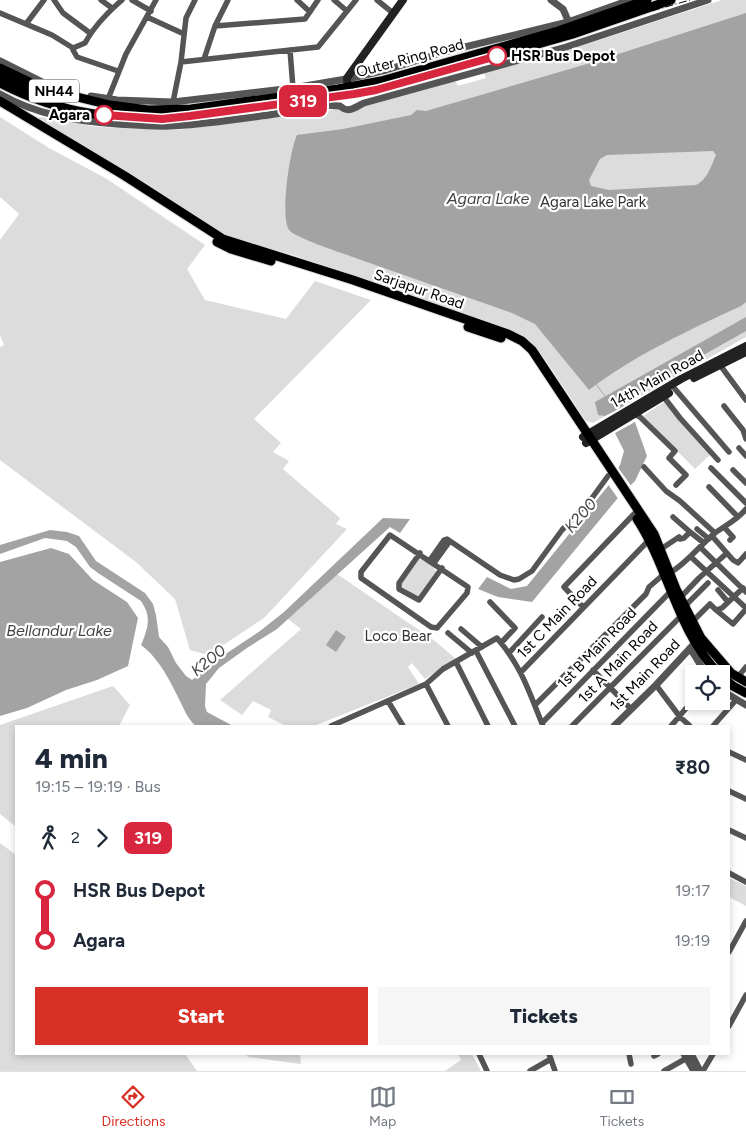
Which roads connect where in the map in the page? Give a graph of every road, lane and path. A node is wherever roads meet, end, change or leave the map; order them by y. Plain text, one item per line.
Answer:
1 (44, 0) edge
2 (54, 0) edge
3 (101, 0) edge
4 (122, 0) edge
5 (132, 0) edge
6 (156, 0) edge
7 (195, 0) edge
8 (228, 0) edge
9 (297, 0) edge
10 (318, 0) edge
11 (334, 0) edge
12 (356, 0) edge
13 (377, 0) edge
14 (403, 0) edge
15 (551, 0) edge
16 (630, 0) edge
17 (647, 0) edge
18 (671, 0) edge
19 (708, 0) edge
20 (613, 3) edge
21 (112, 8) junction
22 (150, 11) junction
23 (347, 11) junction
24 (310, 12) junction
25 (0, 13) edge
26 (393, 13) junction
27 (147, 17) junction
28 (26, 24) junction
29 (215, 26) junction
30 (571, 27) junction
31 (90, 33) junction
32 (184, 34) junction
33 (73, 48) junction
34 (290, 50) junction
35 (204, 59) junction
36 (0, 61) edge
37 (181, 62) junction
38 (0, 68) edge
39 (118, 71) junction
40 (0, 77) edge
41 (0, 83) edge
42 (347, 87) junction
43 (293, 88) junction
44 (0, 94) edge
45 (0, 101) edge
46 (109, 102) junction
47 (173, 102) junction
48 (0, 108) edge
49 (79, 112) junction
50 (98, 115) junction
51 (90, 122) junction
52 (378, 292) junction
53 (746, 346) edge
54 (745, 355) edge
55 (720, 365) junction
56 (675, 389) junction
57 (663, 396) junction
58 (746, 400) edge
59 (724, 406) dead end
60 (631, 413) junction
61 (587, 439) junction
62 (746, 439) edge
63 (738, 448) dead end
64 (729, 452) dead end
65 (746, 456) edge
66 (718, 460) dead end
67 (644, 467) dead end
68 (711, 468) dead end
69 (733, 470) dead end
70 (610, 475) junction
71 (746, 483) edge
72 (676, 485) dead end
73 (709, 487) dead end
74 (624, 495) junction
75 (746, 503) edge
76 (634, 514) junction
77 (743, 514) edge
78 (673, 517) dead end
79 (683, 526) junction
80 (724, 527) junction
81 (697, 529) dead end
82 (690, 532) junction
83 (679, 537) junction
84 (650, 539) junction
85 (708, 540) junction
86 (730, 540) dead end
87 (661, 549) junction
88 (727, 553) junction
89 (420, 554) junction
90 (746, 554) edge
91 (691, 557) junction
92 (432, 562) junction
93 (716, 563) junction
94 (442, 568) junction
95 (707, 571) junction
96 (667, 573) junction
97 (708, 583) dead end
98 (718, 590) dead end
99 (745, 590) edge
100 (670, 591) junction
101 (734, 597) junction
102 (490, 602) dead end
103 (728, 602) junction
104 (583, 607) junction
105 (682, 607) junction
106 (746, 609) edge
107 (716, 610) junction
108 (542, 617) dead end
109 (692, 622) junction
110 (461, 629) dead end
111 (448, 633) dead end
112 (501, 642) junction
113 (695, 643) junction
114 (482, 647) junction
115 (474, 652) junction
116 (509, 653) junction
117 (456, 662) junction
118 (703, 665) edge
119 (712, 665) edge
120 (746, 667) edge
121 (593, 670) junction
122 (522, 672) junction
123 (742, 680) edge
124 (730, 683) edge
125 (426, 684) junction
126 (656, 685) junction
127 (610, 688) junction
128 (746, 693) edge
129 (730, 696) edge
130 (388, 700) junction
131 (736, 700) junction
132 (535, 705) junction
133 (746, 705) edge
134 (631, 709) junction
135 (685, 710) edge
136 (680, 717) junction
137 (333, 725) edge
138 (402, 725) edge
139 (447, 725) edge
140 (488, 725) edge
141 (514, 725) edge
142 (542, 725) edge
143 (573, 725) edge
144 (615, 725) edge
145 (672, 725) edge
146 (689, 725) edge
147 (714, 725) edge
148 (730, 752) edge
149 (746, 760) edge
150 (730, 791) edge
151 (746, 799) edge
152 (730, 830) edge
153 (746, 838) edge
154 (730, 874) edge
155 (746, 882) edge
156 (746, 921) edge
157 (730, 950) edge
158 (746, 995) edge
159 (730, 1024) edge
160 (480, 1055) edge
161 (629, 1055) edge
162 (687, 1055) edge
163 (712, 1055) edge
164 (550, 1057) edge
165 (631, 1064) dead end
166 (488, 1071) edge
167 (530, 1071) edge
168 (555, 1071) edge
169 (664, 1071) edge
170 (694, 1071) edge
171 (701, 1071) edge

1 - 28 street
2 - 31 street
3 - 21 street
4 - 21 street
5 - 22 street
6 - 22 street
7 - 32 street
8 - 29 street
9 - 24 street
10 - 24 street
11 - 23 street
12 - 23 street
13 - 26 street
14 - 26 main road
15 - 30 street
16 - 20 street
17 - 30 main road, Outer Ring Road / NH44
18 - 30 main road, Outer Ring Road / NH44
19 - 51 street
20 - 30 street
21 - 31 street
22 - 27 street
23 - 34 street
24 - 29 street
25 - 28 street
26 - 42 main road
27 - 32 street
27 - 39 street
28 - 33 street
29 - 35 street
30 - 42 street
30 - 42 main road, Outer Ring Road / NH44
31 - 33 street
32 - 37 street
33 - 39 street
34 - 35 street
34 - 43 street
35 - 37 street
36 - 46 street
37 - 47 street
38 - 46 main road, Outer Ring Road / NH44
39 - 46 street
40 - 50 main road, Outer Ring Road
41 - 49 main road, Outer Ring Road / NH44
42 - 43 street
42 - 46 main road, Outer Ring Road / NH44
42 - 50 main road, Outer Ring Road / NH44
43 - 47 street
44 - 51 street
45 - 52 main road, Sarjapur Road
46 - 47 street
48 - 52 main road, Sarjapur Road
49 - 50 main road, Outer Ring Road / NH44
49 - 51 main road
52 - 61 main road, Sarjapur Road
53 - 60 main road, 14th Main Road
54 - 55 main road, 14th Main Road
55 - 56 main road, 14th Main Road
55 - 58 street
56 - 57 main road, 14th Main Road
56 - 64 street
57 - 60 main road, 14th Main Road
57 - 66 street
59 - 62 street
60 - 61 main road, 14th Main Road
60 - 72 street
61 - 70 main road, Sarjapur Road
63 - 65 street
67 - 85 street
68 - 75 street
69 - 71 street
70 - 74 main road, Sarjapur Road
70 - 92 street
73 - 77 street
74 - 76 main road, Sarjapur Road
74 - 87 main road, Sarjapur Road
76 - 84 main road, Sarjapur Road
76 - 104 street
77 - 80 street
78 - 79 street
79 - 82 street
79 - 83 street
80 - 85 street
80 - 86 street
81 - 85 street
82 - 83 street
82 - 85 street
83 - 87 street
84 - 96 main road, Sarjapur Road
84 - 104 street, 1st C Main Road
85 - 88 street
85 - 91 street
85 - 93 street
87 - 96 main road, Sarjapur Road
88 - 90 street
88 - 93 street
89 - 92 street
89 - 94 street
89 - 94 street
91 - 95 street
91 - 96 street
92 - 94 street
93 - 95 street
93 - 99 street
95 - 101 street
95 - 105 street
96 - 100 main road, Sarjapur Road
96 - 105 main road, Sarjapur Road
96 - 132 street
97 - 105 street
98 - 103 street
99 - 101 street
100 - 105 main road, Sarjapur Road
100 - 121 street, 1st B Main Road
101 - 103 street
101 - 106 street
102 - 112 street
103 - 107 street
104 - 122 street, 1st C Main Road
105 - 109 main road, Sarjapur Road
105 - 113 main road, Sarjapur Road
105 - 127 street, 1st A Main Road
106 - 107 street
107 - 109 street
108 - 116 street
109 - 113 main road, Sarjapur Road
110 - 114 street
111 - 115 street
112 - 114 street
112 - 116 street
113 - 118 street
113 - 119 main road
113 - 123 main road
113 - 126 street, 1st Main Road
114 - 115 street
115 - 117 street
115 - 141 street
116 - 122 street
117 - 125 street
117 - 140 street
120 - 123 street
121 - 127 street
121 - 142 street, 1st B Main Road
122 - 132 street, 1st C Main Road
124 - 128 main road
125 - 130 street
125 - 139 street
126 - 134 street, 1st Main Road
126 - 136 street
127 - 134 street
127 - 143 street, 1st A Main Road
129 - 131 street
130 - 137 street
130 - 138 street
131 - 133 street
131 - 147 street
132 - 142 street, 1st C Main Road
134 - 144 street, 1st Main Road
135 - 136 street
136 - 145 street
136 - 146 street
148 - 149 street
150 - 151 street
152 - 153 street
154 - 155 street
156 - 157 street
158 - 159 street
160 - 166 street
161 - 165 street
162 - 169 street
162 - 170 street
162 - 171 street
163 - 171 street
164 - 167 street
164 - 168 street

